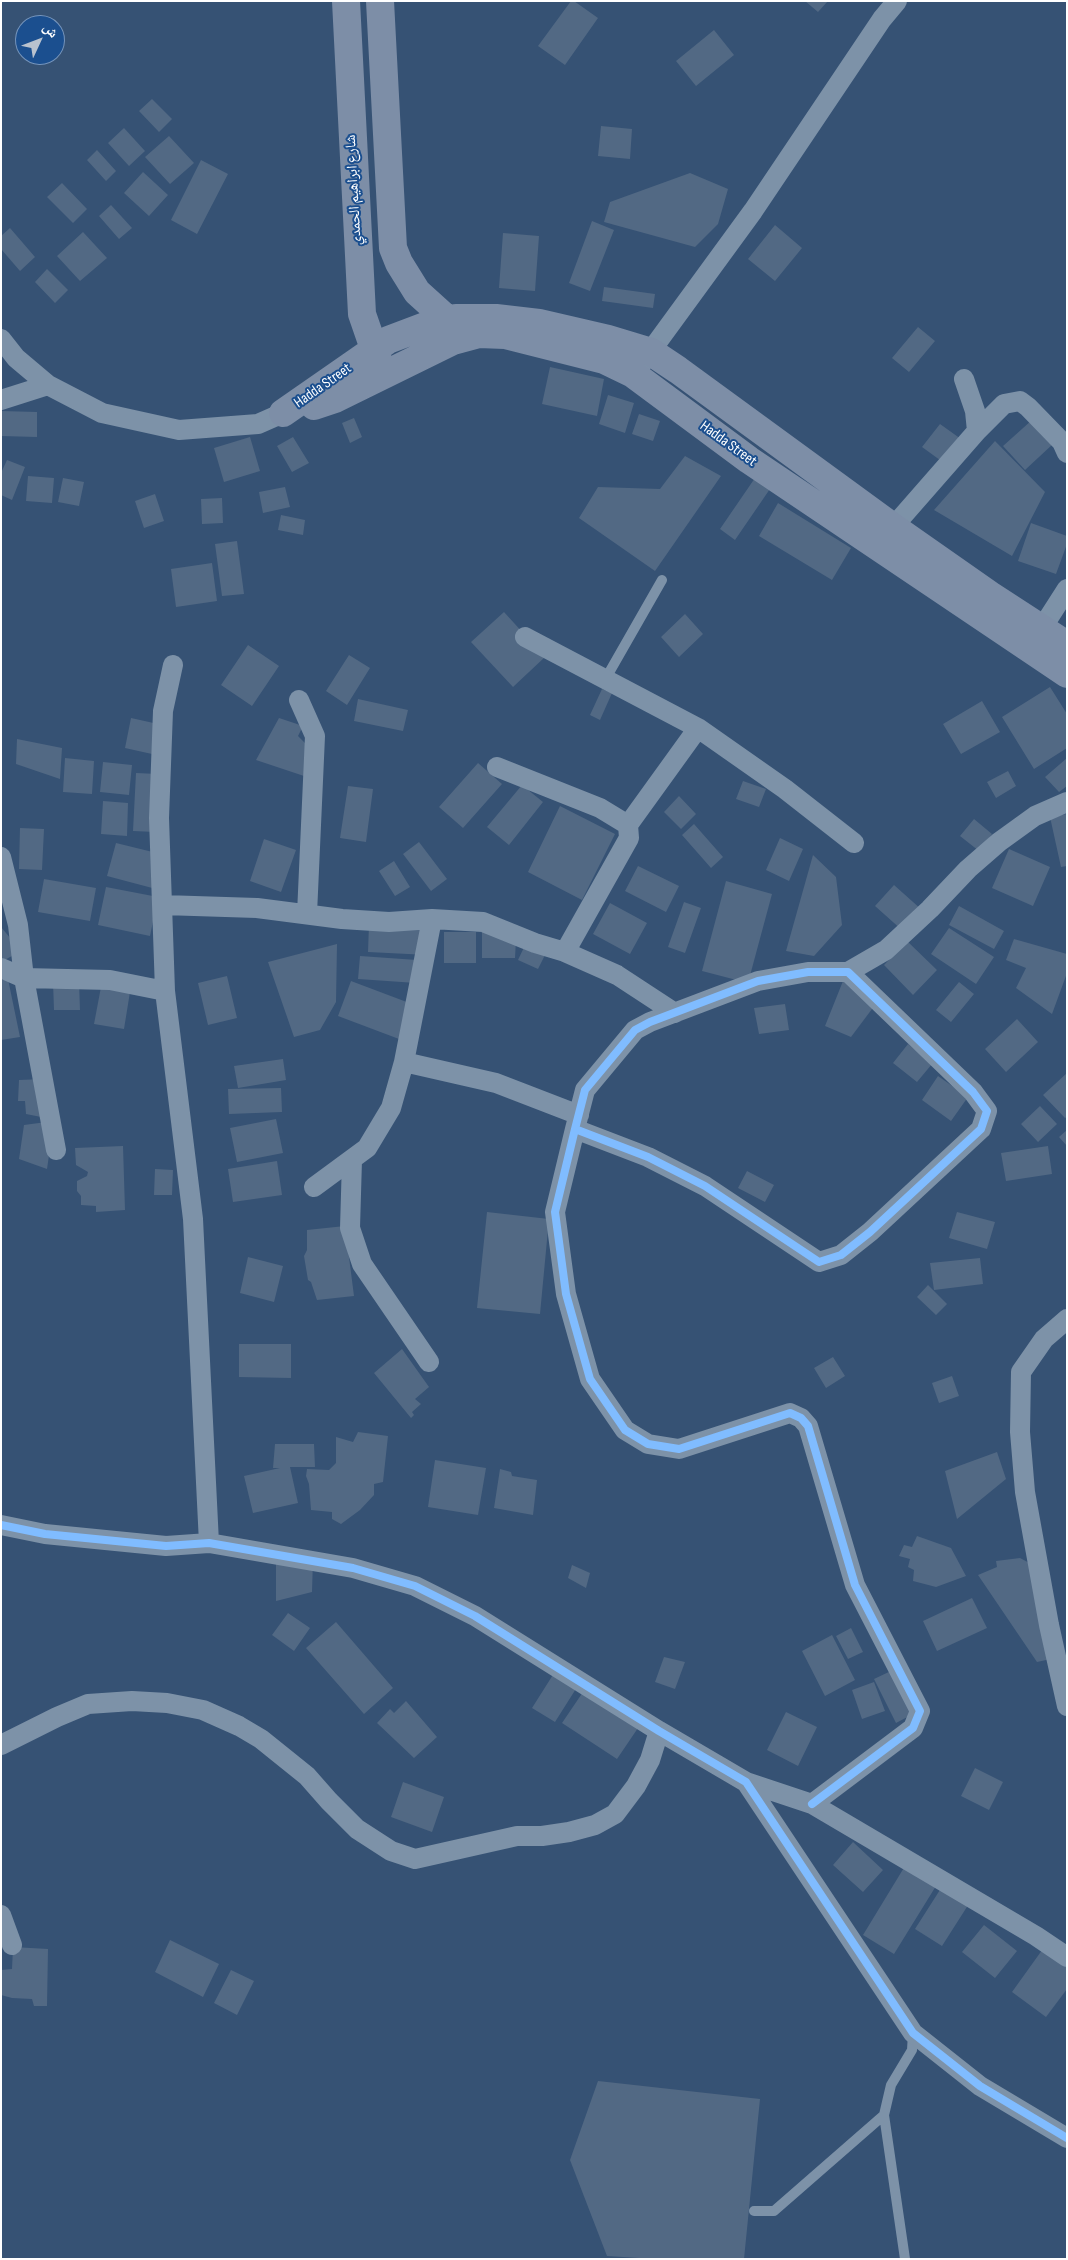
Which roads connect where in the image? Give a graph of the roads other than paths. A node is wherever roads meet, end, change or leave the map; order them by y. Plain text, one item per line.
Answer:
1 (897, 1) edge
2 (380, 6) edge
3 (346, 7) edge
4 (362, 314) junction
5 (448, 320) junction
6 (1, 339) edge
7 (374, 350) junction
8 (651, 352) junction
9 (9, 355) edge
10 (384, 374) junction
11 (633, 374) junction
12 (964, 379) dead end
13 (48, 385) junction
14 (322, 387) junction
15 (1, 400) edge
16 (283, 413) junction
17 (977, 431) junction
18 (1067, 453) edge
19 (893, 527) junction
20 (662, 580) dead end
21 (1067, 589) edge
22 (526, 637) dead end
23 (1036, 638) junction
24 (1067, 645) edge
25 (173, 665) dead end
26 (1067, 674) edge
27 (606, 678) junction
28 (299, 700) dead end
29 (698, 728) junction
30 (497, 767) dead end
31 (1067, 802) edge
32 (628, 825) junction
33 (854, 843) dead end
34 (1, 857) edge
35 (163, 905) junction
36 (307, 914) junction
37 (432, 919) junction
38 (565, 952) junction
39 (1, 968) edge
40 (848, 972) junction
41 (24, 978) junction
42 (165, 992) junction
43 (675, 1013) junction
44 (404, 1062) junction
45 (577, 1122) junction
46 (56, 1150) dead end
47 (352, 1160) junction
48 (314, 1187) dead end
49 (1067, 1319) edge
50 (429, 1362) dead end
51 (1, 1525) edge
52 (209, 1543) junction
53 (1067, 1706) edge
54 (659, 1731) junction
55 (1, 1745) edge
56 (746, 1782) junction
57 (812, 1804) junction
58 (1, 1916) edge
59 (12, 1945) dead end
60 (1067, 1957) edge
61 (913, 2033) junction
62 (884, 2115) junction
63 (1067, 2138) edge
64 (754, 2211) dead end
65 (905, 2259) edge

1 - 8 street
2 - 3 main road
2 - 5 main road
3 - 4 main road, شارع ابراهيم الحمدي
4 - 7 main road, شارع ابراهيم الحمدي
4 - 14 main road
5 - 7 main road, Hadda Street
5 - 8 main road, Hadda Street
6 - 9 street
7 - 10 main road, شارع ابراهيم الحمدي
7 - 14 main road, Hadda Street
8 - 11 street
8 - 19 main road, Hadda Street
9 - 13 street
10 - 11 main road, Hadda Street
10 - 16 main road, Hadda Street
11 - 23 main road, Hadda Street
12 - 17 street
13 - 15 street
13 - 16 street
14 - 16 main road, Hadda Street
17 - 18 street
17 - 19 street
19 - 23 main road, Hadda Street
20 - 27 lane
21 - 23 street
22 - 27 street
23 - 24 main road, Hadda Street
23 - 26 main road, Hadda Street
25 - 35 street
27 - 29 street
28 - 36 street
29 - 32 street
29 - 33 street
30 - 32 street
31 - 40 street
32 - 38 street
34 - 41 street
35 - 36 street
35 - 42 street
36 - 37 street
37 - 38 street
37 - 44 street
38 - 43 street
39 - 41 street
40 - 43 street
40 - 45 street
41 - 42 street
41 - 46 street
42 - 52 street
43 - 45 street
44 - 45 street
44 - 47 street
45 - 57 street
47 - 48 street
47 - 50 street
49 - 53 street
51 - 52 street
52 - 54 street
54 - 55 street
54 - 56 street
56 - 57 street
56 - 61 street
57 - 60 street
58 - 59 street
61 - 62 lane
61 - 63 street
62 - 64 lane
62 - 65 lane

